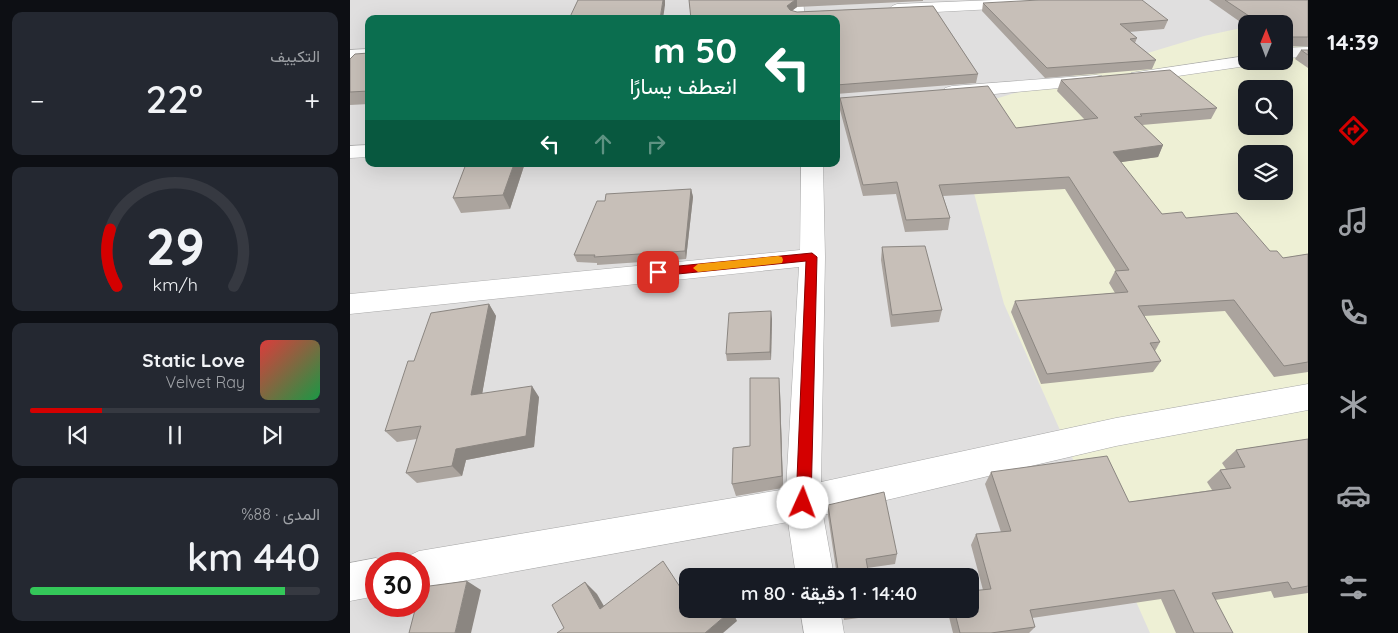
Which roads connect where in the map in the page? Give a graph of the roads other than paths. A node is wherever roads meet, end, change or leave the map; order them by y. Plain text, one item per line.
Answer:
1 (1090, 0) edge
2 (885, 10) edge
3 (797, 11) edge
4 (816, 13) edge
5 (1308, 52) edge
6 (1293, 53) edge
7 (365, 54) edge
8 (350, 55) edge
9 (1238, 62) edge
10 (934, 94) edge
11 (365, 151) edge
12 (350, 152) edge
13 (812, 167) edge
14 (812, 257) junction
15 (350, 304) edge
16 (1308, 397) edge
17 (803, 503) junction
18 (430, 568) edge
19 (814, 568) edge
20 (365, 579) edge
21 (350, 582) edge
22 (822, 618) edge
23 (824, 633) edge

1 - 2 street
3 - 4 street
5 - 6 street
7 - 8 street
9 - 10 street
11 - 12 street
13 - 14 street
14 - 15 street
14 - 17 street
16 - 17 street
17 - 18 street
17 - 19 street
20 - 21 street
22 - 23 street

